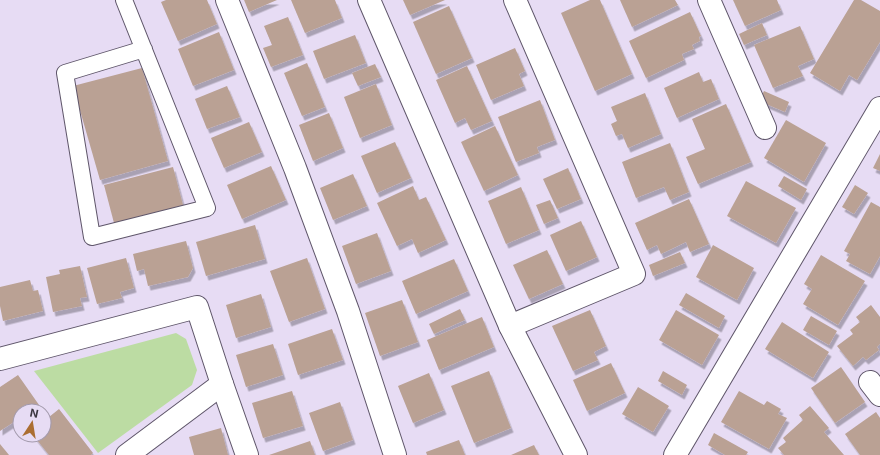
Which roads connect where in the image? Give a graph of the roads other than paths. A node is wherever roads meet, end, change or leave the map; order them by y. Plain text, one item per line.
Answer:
1 (124, 0) edge
2 (227, 0) edge
3 (369, 0) edge
4 (515, 0) edge
5 (709, 0) edge
6 (144, 49) junction
7 (880, 108) edge
8 (765, 128) dead end
9 (510, 326) junction
10 (0, 359) edge
11 (222, 384) junction
12 (127, 455) edge
13 (247, 455) edge
14 (395, 455) edge
15 (576, 455) edge
16 (675, 455) edge

1 - 6 lane
2 - 14 street
3 - 9 street
4 - 9 street
5 - 8 street
6 - 6 lane
7 - 16 street
9 - 15 street
10 - 11 street
11 - 12 street
11 - 13 street

